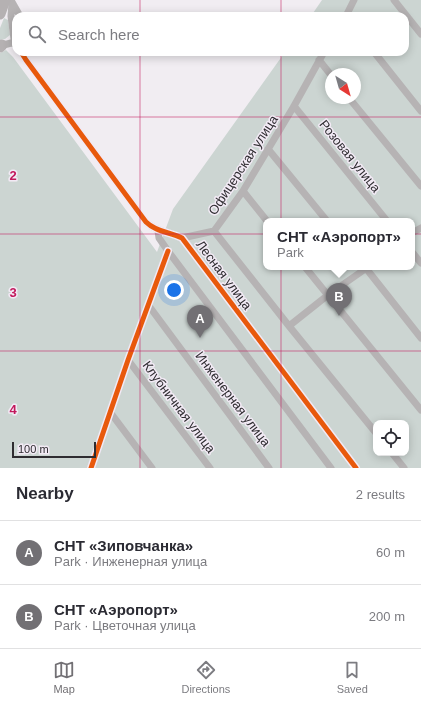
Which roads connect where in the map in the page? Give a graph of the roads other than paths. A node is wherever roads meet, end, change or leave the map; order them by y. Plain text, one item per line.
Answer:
1 (354, 0) edge
2 (394, 0) edge
3 (10, 1) edge
4 (17, 12) edge
5 (348, 12) edge
6 (404, 12) edge
7 (0, 14) edge
8 (409, 19) edge
9 (421, 34) edge
10 (7, 43) edge
11 (24, 56) edge
12 (322, 56) edge
13 (377, 56) edge
14 (319, 60) junction
15 (325, 68) edge
16 (354, 104) edge
17 (294, 106) junction
18 (421, 111) edge
19 (268, 149) junction
20 (421, 186) edge
21 (243, 192) junction
22 (265, 218) edge
23 (325, 218) edge
24 (385, 218) edge
25 (158, 231) junction
26 (214, 231) junction
27 (182, 238) junction
28 (168, 251) junction
29 (307, 270) edge
30 (363, 270) edge
31 (368, 270) edge
32 (328, 295) junction
33 (149, 306) junction
34 (289, 326) junction
35 (421, 338) edge
36 (128, 360) junction
37 (421, 410) edge
38 (110, 412) junction
39 (373, 429) edge
40 (394, 456) edge
41 (92, 467) edge
42 (152, 468) edge
43 (210, 468) edge
44 (270, 468) edge
45 (331, 468) edge
46 (356, 468) edge
47 (404, 468) edge

1 - 5 street
2 - 6 street
3 - 4 street
3 - 7 highway
3 - 10 street
8 - 9 street
11 - 25 street, Лесная улица
12 - 14 street, Офицерская улица
13 - 18 street
14 - 15 street
14 - 17 street, Офицерская улица
16 - 20 street
17 - 19 street, Офицерская улица
17 - 24 street, Розовая улица
19 - 21 street, Офицерская улица
19 - 23 street
21 - 22 street
21 - 26 street, Офицерская улица
25 - 27 street, Лесная улица
25 - 28 street, Лесная улица
26 - 27 street
26 - 34 street, Офицерская улица
27 - 46 street, Лесная улица
28 - 33 street
28 - 45 street, Лесная улица
29 - 32 street
30 - 32 street
31 - 35 street
32 - 34 street
32 - 37 street
33 - 36 street
33 - 44 street, Инженерная улица
34 - 39 street, Офицерская улица
36 - 38 street
36 - 43 street, Клубничная улица
38 - 41 street
38 - 42 street
40 - 47 street

